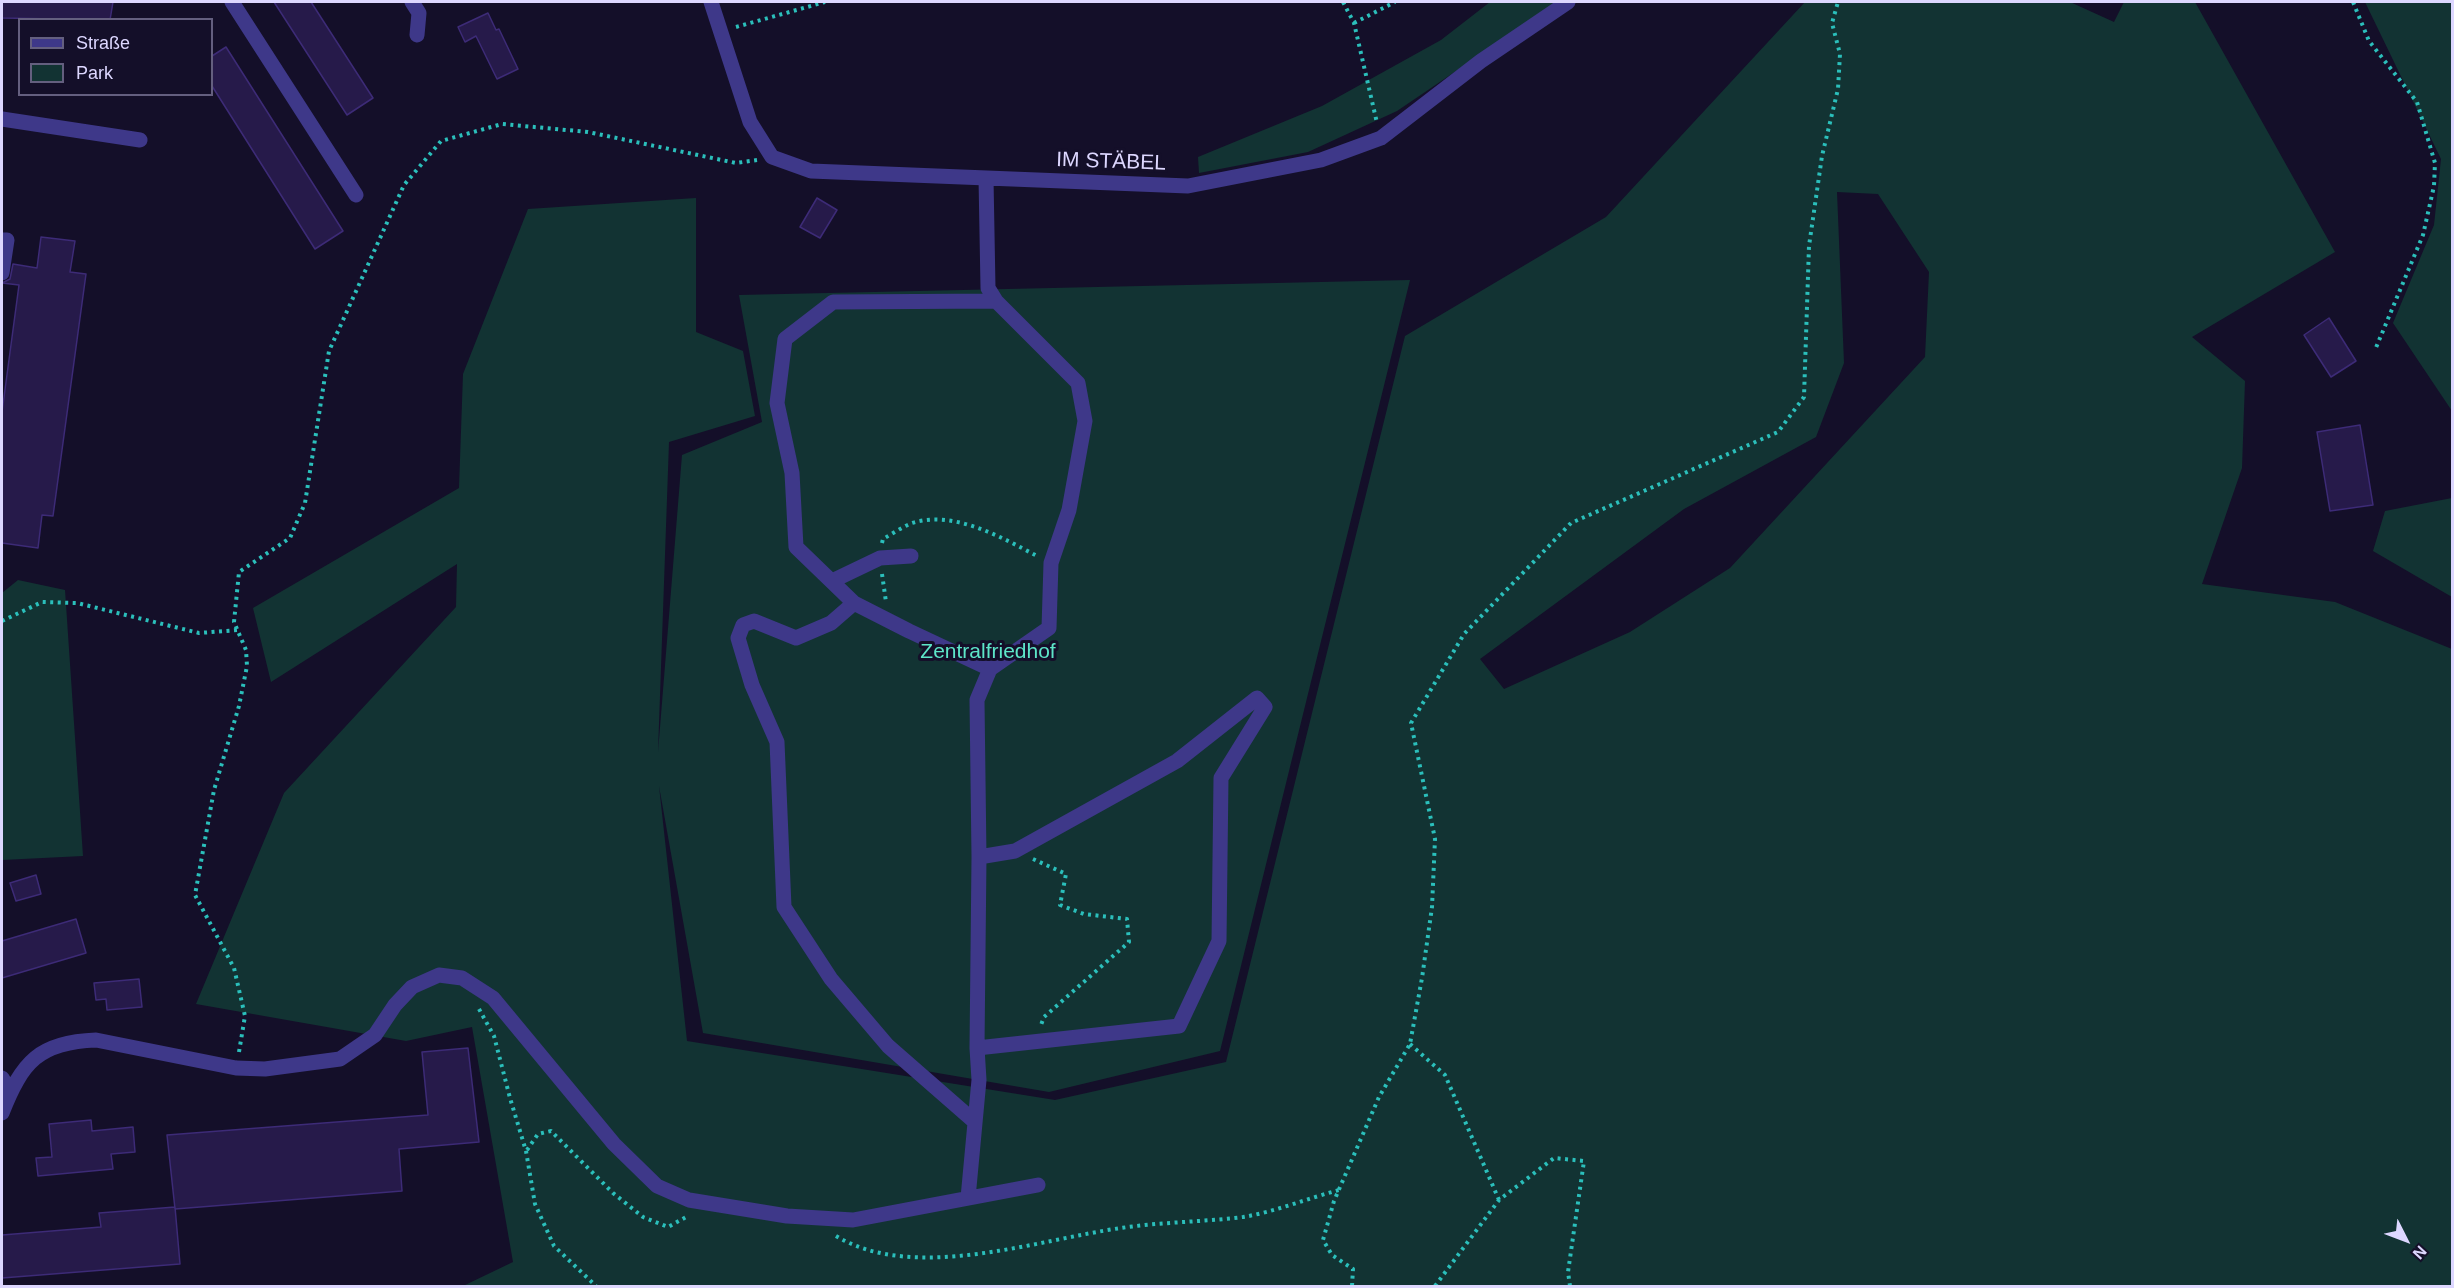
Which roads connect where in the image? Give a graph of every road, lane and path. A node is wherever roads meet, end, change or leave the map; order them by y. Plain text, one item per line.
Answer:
1 (232, 2) edge
2 (412, 2) edge
3 (711, 2) edge
4 (825, 2) edge
5 (1343, 2) edge
6 (1395, 2) edge
7 (1568, 2) edge
8 (1838, 2) edge
9 (2353, 2) edge
10 (1354, 23) junction
11 (721, 32) junction
12 (417, 35) dead end
13 (2, 119) edge
14 (1381, 138) junction
15 (140, 140) dead end
16 (772, 157) junction
17 (986, 178) junction
18 (356, 195) dead end
19 (2, 240) edge
20 (2, 273) edge
21 (996, 301) junction
22 (2375, 350) dead end
23 (911, 556) dead end
24 (880, 558) junction
25 (1051, 563) junction
26 (832, 581) junction
27 (854, 603) junction
28 (888, 620) junction
29 (2, 621) edge
30 (238, 630) junction
31 (990, 669) junction
32 (1015, 851) junction
33 (980, 857) junction
34 (462, 978) junction
35 (1034, 1042) junction
36 (1410, 1044) junction
37 (977, 1048) junction
38 (236, 1068) junction
39 (6, 1084) edge
40 (2, 1113) edge
41 (975, 1122) junction
42 (526, 1151) junction
43 (1038, 1185) dead end
44 (1339, 1190) junction
45 (968, 1198) junction
46 (689, 1200) junction
47 (1499, 1200) junction
48 (833, 1235) dead end
49 (596, 1287) edge
50 (1352, 1287) edge
51 (1435, 1287) edge
52 (1570, 1287) edge

1 - 18 street
2 - 12 street
3 - 11 street
4 - 11 path
5 - 10 path
6 - 10 path
7 - 14 street, IM STÄBEL
8 - 36 path
9 - 22 path
10 - 14 path
11 - 16 street
13 - 15 street
14 - 17 street, IM STÄBEL
16 - 17 street, IM STÄBEL
16 - 30 path
17 - 21 street
19 - 20 street
21 - 25 street
21 - 26 street
23 - 24 street
24 - 25 path
24 - 26 street
24 - 28 path
25 - 31 street
26 - 27 street
27 - 28 street
27 - 41 street
28 - 31 street
29 - 30 path
30 - 38 path
31 - 33 street
32 - 33 street
32 - 35 path
32 - 35 street
33 - 37 street
34 - 38 street
34 - 42 path
34 - 46 street
35 - 37 street
36 - 44 path
36 - 47 path
37 - 41 street
38 - 39 street
39 - 40 street
41 - 45 street
42 - 46 path
42 - 49 path
43 - 45 street
44 - 48 path
44 - 50 path
45 - 46 street
47 - 51 path
47 - 52 path

